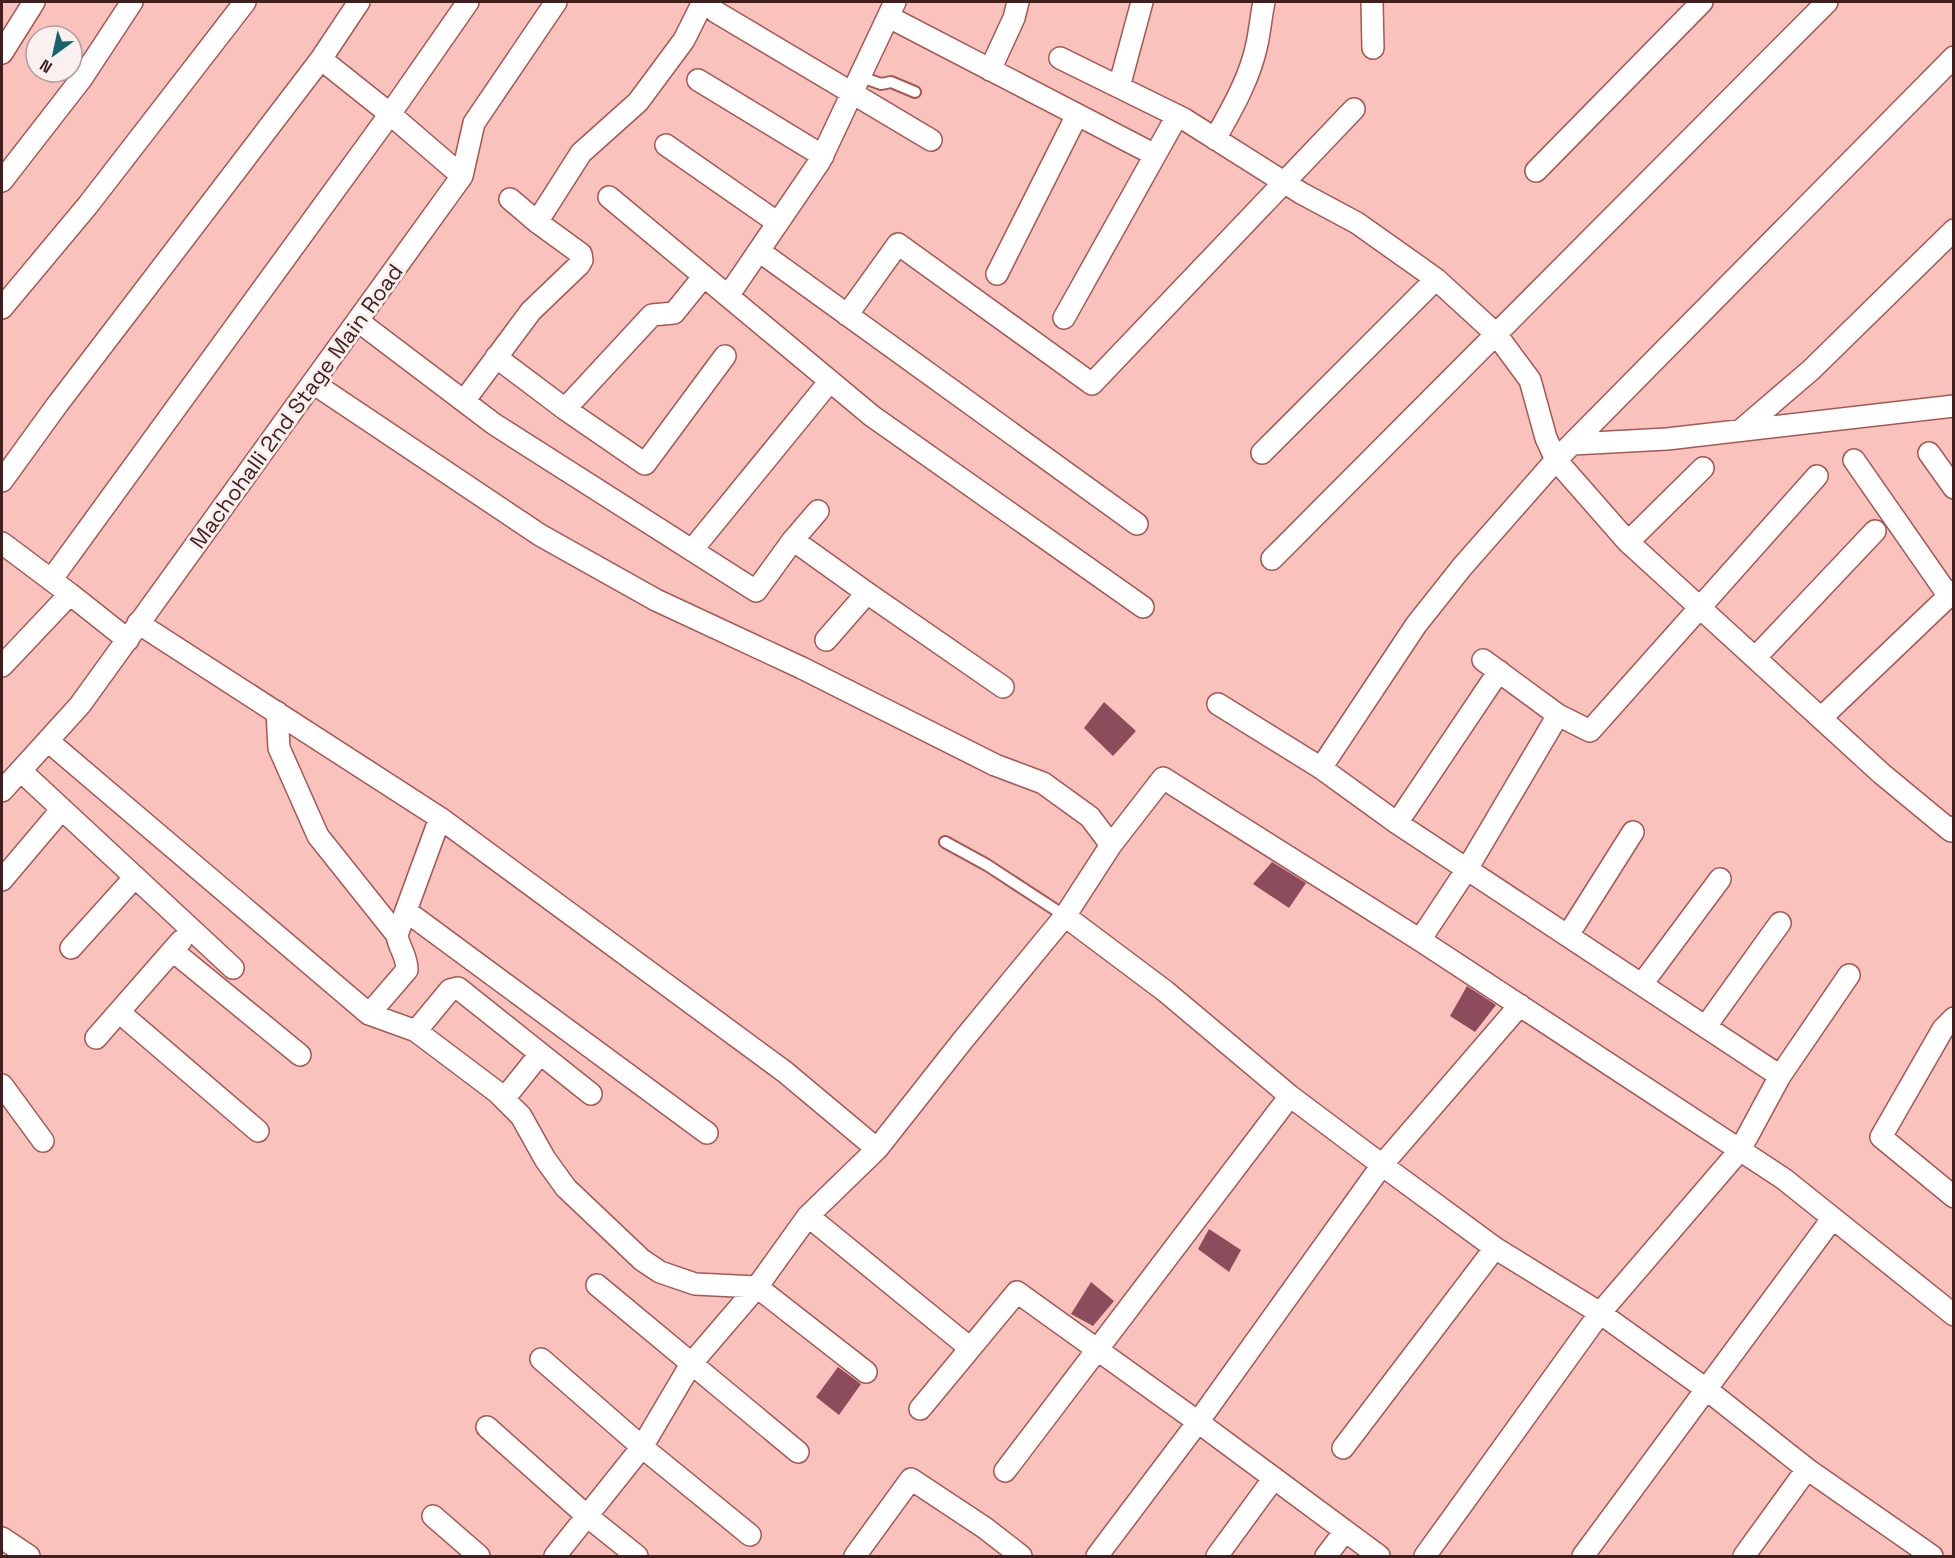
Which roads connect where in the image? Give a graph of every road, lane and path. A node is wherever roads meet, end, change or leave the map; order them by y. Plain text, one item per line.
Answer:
1 (34, 2) edge
2 (132, 2) edge
3 (245, 2) edge
4 (359, 2) edge
5 (468, 2) edge
6 (556, 2) edge
7 (1018, 2) edge
8 (1142, 2) edge
9 (1264, 2) edge
10 (1372, 2) edge
11 (1702, 2) edge
12 (1827, 2) edge
13 (710, 7) edge
14 (892, 9) edge
15 (1374, 48) dead end
16 (2, 53) edge
17 (1953, 57) edge
18 (321, 58) junction
19 (1060, 58) dead end
20 (990, 70) junction
21 (698, 80) dead end
22 (857, 85) junction
23 (1119, 87) junction
24 (915, 92) dead end
25 (1354, 109) dead end
26 (390, 114) junction
27 (1077, 115) junction
28 (1177, 116) junction
29 (1215, 139) junction
30 (931, 140) dead end
31 (666, 145) dead end
32 (1155, 155) junction
33 (823, 156) junction
34 (1536, 171) dead end
35 (462, 176) junction
36 (2, 181) edge
37 (1284, 183) junction
38 (609, 197) dead end
39 (510, 199) dead end
40 (537, 222) junction
41 (778, 224) junction
42 (1953, 230) edge
43 (759, 251) junction
44 (997, 273) dead end
45 (704, 276) junction
46 (1436, 279) junction
47 (728, 296) junction
48 (2, 308) edge
49 (848, 315) junction
50 (1064, 318) dead end
51 (358, 321) junction
52 (1496, 334) junction
53 (725, 356) dead end
54 (496, 357) junction
55 (830, 381) junction
56 (313, 383) junction
57 (464, 400) junction
58 (1953, 406) edge
59 (565, 409) junction
60 (1741, 430) junction
61 (1572, 444) junction
62 (1262, 453) dead end
63 (1929, 453) dead end
64 (1556, 460) junction
65 (1854, 460) dead end
66 (1703, 468) dead end
67 (1817, 476) dead end
68 (2, 481) edge
69 (1953, 488) edge
70 (818, 511) dead end
71 (1137, 524) dead end
72 (1875, 531) dead end
73 (793, 540) junction
74 (1628, 542) junction
75 (2, 543) edge
76 (692, 550) junction
77 (1272, 559) dead end
78 (51, 580) junction
79 (867, 593) junction
80 (1951, 593) edge
81 (70, 594) junction
82 (1143, 607) dead end
83 (1701, 608) junction
84 (133, 632) junction
85 (826, 640) dead end
86 (1755, 658) junction
87 (2, 666) edge
88 (1003, 687) dead end
89 (1218, 704) dead end
90 (277, 712) junction
91 (1558, 715) junction
92 (1821, 718) junction
93 (48, 741) junction
94 (1321, 768) junction
95 (21, 771) junction
96 (2, 790) edge
97 (62, 809) junction
98 (440, 818) junction
99 (1397, 823) junction
100 (1953, 827) edge
101 (1633, 832) dead end
102 (945, 842) dead end
103 (1111, 845) junction
104 (1467, 869) junction
105 (135, 877) junction
106 (1720, 879) dead end
107 (2, 880) edge
108 (406, 911) junction
109 (1065, 916) junction
110 (1780, 923) dead end
111 (191, 930) junction
112 (397, 935) junction
113 (1568, 935) junction
114 (1420, 940) junction
115 (71, 948) dead end
116 (173, 951) junction
117 (233, 968) dead end
118 (1848, 975) dead end
119 (1642, 984) junction
120 (1520, 1005) junction
121 (119, 1012) junction
122 (369, 1014) junction
123 (1953, 1018) edge
124 (1706, 1026) junction
125 (416, 1031) junction
126 (96, 1038) dead end
127 (540, 1054) junction
128 (300, 1055) dead end
129 (1780, 1076) junction
130 (2, 1085) edge
131 (591, 1094) dead end
132 (1290, 1096) junction
133 (504, 1099) junction
134 (258, 1131) dead end
135 (707, 1132) dead end
136 (43, 1141) dead end
137 (877, 1149) junction
138 (1740, 1150) junction
139 (1382, 1165) junction
140 (1953, 1197) edge
141 (808, 1216) junction
142 (1832, 1219) junction
143 (1496, 1248) junction
144 (597, 1285) dead end
145 (757, 1287) junction
146 (1600, 1313) junction
147 (1953, 1315) edge
148 (970, 1348) junction
149 (1097, 1351) junction
150 (541, 1359) dead end
151 (691, 1365) junction
152 (866, 1372) dead end
153 (1706, 1389) junction
154 (920, 1409) dead end
155 (1198, 1422) junction
156 (487, 1427) dead end
157 (642, 1447) junction
158 (1343, 1448) dead end
159 (798, 1452) dead end
160 (1807, 1469) junction
161 (1005, 1471) dead end
162 (1274, 1479) junction
163 (433, 1516) dead end
164 (587, 1516) junction
165 (1345, 1531) junction
166 (750, 1535) dead end
167 (2, 1538) edge
168 (29, 1557) edge
169 (479, 1557) edge
170 (555, 1557) edge
171 (637, 1557) edge
172 (855, 1557) edge
173 (1022, 1557) edge
174 (1097, 1557) edge
175 (1217, 1557) edge
176 (1326, 1557) edge
177 (1379, 1557) edge
178 (1425, 1557) edge
179 (1583, 1557) edge
180 (1744, 1557) edge
181 (1932, 1557) edge

1 - 16 street
2 - 36 street
3 - 48 street
4 - 18 street
5 - 26 street
6 - 35 street, Machohalli 2nd Stage Main Road
7 - 20 street
8 - 23 street
9 - 29 street
10 - 15 street
11 - 34 street
12 - 52 street
13 - 22 street
13 - 40 street
14 - 20 street
14 - 22 street
17 - 61 street
18 - 26 street
18 - 68 street
19 - 23 street
20 - 27 street
21 - 33 street
22 - 24 lane
22 - 30 street
22 - 33 street
23 - 28 street
25 - 37 street
26 - 35 street
26 - 78 street
27 - 32 street
27 - 44 street
28 - 29 street
28 - 32 street
29 - 37 street
31 - 41 street
32 - 50 street
33 - 41 street
35 - 51 street, Machohalli 2nd Stage Main Road
37 - 46 street
37 - 49 street
38 - 45 street
39 - 40 street
40 - 54 street
41 - 43 street
42 - 60 street
43 - 47 street
43 - 49 street
45 - 47 street
45 - 59 street
46 - 52 street
46 - 62 street
47 - 55 street
49 - 71 street
51 - 56 street, Machohalli 2nd Stage Main Road
51 - 57 street
52 - 64 street
52 - 77 street
53 - 59 street
54 - 57 street
54 - 59 street
55 - 76 street
55 - 82 street
56 - 84 street, Machohalli 2nd Stage Main Road
56 - 103 street
57 - 76 street
58 - 60 street
60 - 61 street
61 - 64 street
63 - 69 street
64 - 74 street
64 - 94 street
65 - 80 street
66 - 74 street
67 - 83 street
70 - 73 street
72 - 86 street
73 - 76 street
73 - 79 street
74 - 83 street
75 - 78 street
78 - 81 street
79 - 85 street
79 - 88 street
80 - 92 street
81 - 84 street
81 - 87 street
83 - 86 street
83 - 91 street
84 - 90 street
84 - 93 street, Machohalli 2nd Stage Main Road
86 - 92 street
89 - 94 street
90 - 98 street
90 - 112 street
91 - 99 street
91 - 104 street
92 - 100 street
93 - 95 street, Machohalli 2nd Stage Main Road
93 - 122 street
94 - 99 street
95 - 96 street, Machohalli 2nd Stage Main Road
95 - 97 street
97 - 105 street
97 - 107 street
98 - 108 street
98 - 137 street
99 - 104 street
101 - 113 street
102 - 109 lane
103 - 109 street
103 - 114 street
104 - 113 street
104 - 114 street
105 - 111 street
105 - 115 street
106 - 119 street
108 - 112 street
108 - 135 street
109 - 132 street
109 - 137 street
110 - 124 street
111 - 116 street
111 - 117 street
112 - 122 street
113 - 119 street
114 - 120 street
116 - 121 street
116 - 128 street
118 - 129 street
119 - 124 street
120 - 138 street
120 - 139 street
121 - 126 street
121 - 134 street
122 - 125 street
123 - 140 street
124 - 129 street
125 - 127 street
125 - 133 street
127 - 131 street
127 - 133 street
129 - 138 street
130 - 136 street
132 - 139 street
132 - 149 street
133 - 145 street
137 - 141 street
138 - 142 street
138 - 146 street
139 - 143 street
139 - 155 street
141 - 145 street
141 - 148 street
142 - 147 street
142 - 153 street
143 - 146 street
143 - 158 street
144 - 151 street
145 - 151 street
145 - 152 street
146 - 153 street
146 - 178 street
148 - 149 street
148 - 154 street
149 - 155 street
149 - 161 street
150 - 157 street
151 - 157 street
151 - 159 street
153 - 160 street
153 - 179 street
155 - 162 street
155 - 174 street
156 - 164 street
157 - 164 street
157 - 166 street
160 - 180 street
160 - 181 street
162 - 165 street
162 - 175 street
163 - 169 street
164 - 170 street
164 - 171 street
165 - 176 street
165 - 177 street
167 - 168 street
172 - 173 street

